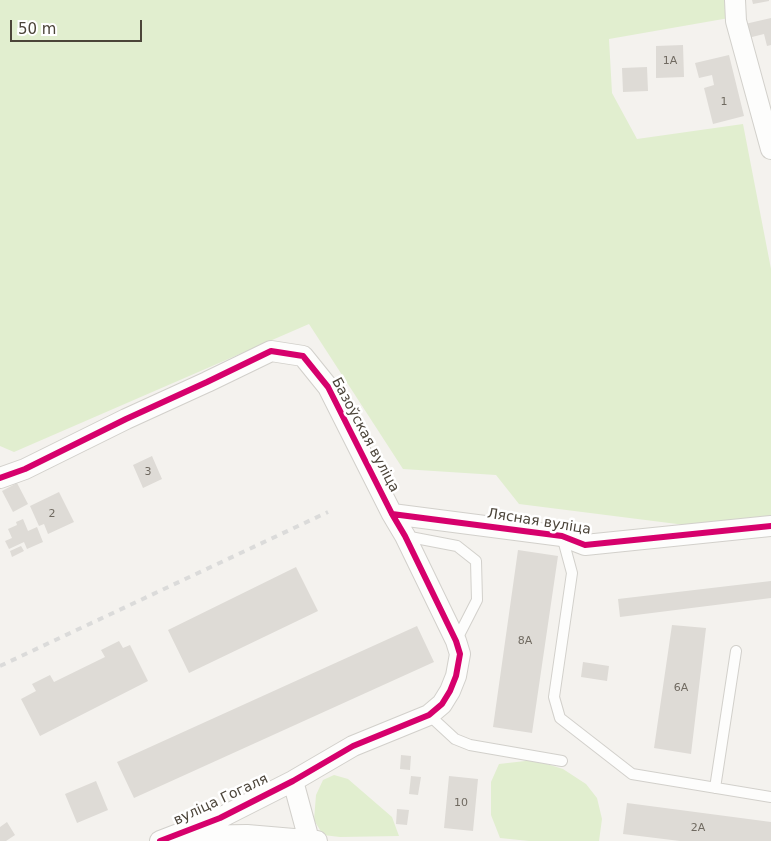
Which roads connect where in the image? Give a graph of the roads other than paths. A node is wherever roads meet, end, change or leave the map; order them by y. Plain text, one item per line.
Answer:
1 (735, 0) edge
2 (771, 149) edge
3 (0, 478) edge
4 (392, 514) junction
5 (771, 526) edge
6 (406, 536) junction
7 (562, 536) junction
8 (456, 641) junction
9 (736, 651) dead end
10 (429, 715) junction
11 (562, 761) dead end
12 (293, 781) junction
13 (715, 788) junction
14 (771, 797) edge
15 (165, 839) edge
16 (309, 840) edge
17 (317, 841) edge

1 - 2 street
3 - 4 street, Базоўская вуліца
4 - 6 street, Базоўская вуліца
4 - 7 street, Лясная вуліца
5 - 7 street, Лясная вуліца
6 - 8 street, Базоўская вуліца
6 - 8 lane
7 - 13 lane
8 - 10 street, Базоўская вуліца
9 - 13 lane
10 - 11 lane
10 - 12 street, Базоўская вуліца
12 - 15 street, вуліца Гогаля
12 - 16 street
13 - 14 lane
15 - 16 street, вуліца Гогаля
16 - 17 street, вуліца Гогаля

